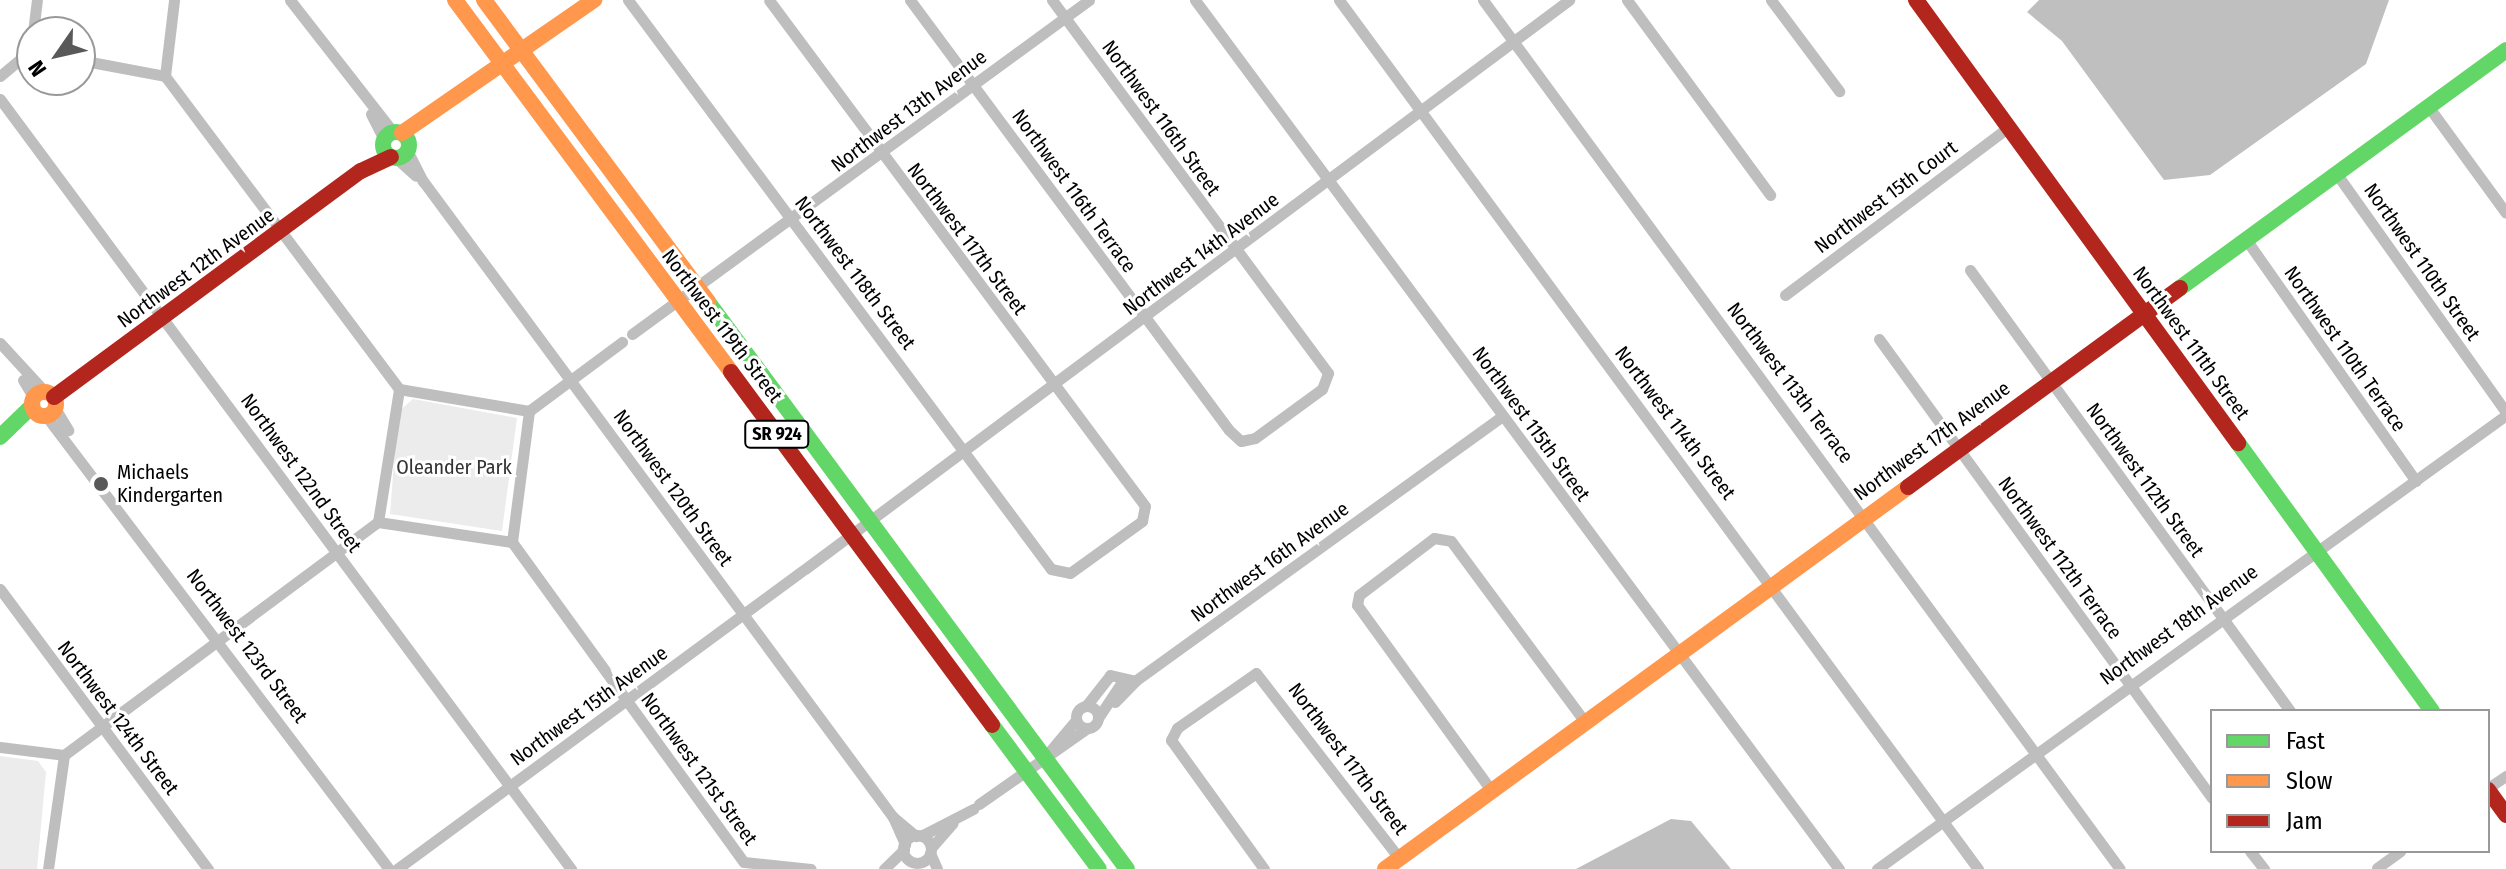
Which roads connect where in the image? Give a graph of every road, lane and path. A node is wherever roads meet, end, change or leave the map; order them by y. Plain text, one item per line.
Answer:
1 (174, 0) edge
2 (290, 0) edge
3 (455, 0) edge
4 (484, 0) edge
5 (594, 0) edge
6 (628, 0) edge
7 (769, 0) edge
8 (910, 0) edge
9 (1052, 0) edge
10 (1089, 0) edge
11 (1195, 0) edge
12 (1339, 0) edge
13 (1483, 0) edge
14 (1569, 0) edge
15 (1627, 0) edge
16 (1771, 0) edge
17 (1916, 0) edge
18 (1066, 18) junction
19 (1513, 40) junction
20 (2506, 50) edge
21 (523, 53) junction
22 (16, 63) edge
23 (96, 63) edge
24 (504, 67) junction
25 (0, 76) edge
26 (165, 76) junction
27 (974, 86) junction
28 (1839, 91) dead end
29 (0, 99) edge
30 (2428, 106) junction
31 (1421, 110) junction
32 (2009, 127) junction
33 (396, 145) junction
34 (882, 155) junction
35 (2336, 173) junction
36 (1329, 181) junction
37 (1770, 195) dead end
38 (2506, 213) edge
39 (793, 219) junction
40 (280, 231) junction
41 (2245, 238) junction
42 (1236, 251) junction
43 (1970, 270) dead end
44 (697, 288) junction
45 (1785, 295) dead end
46 (678, 301) junction
47 (2143, 311) junction
48 (163, 317) junction
49 (1145, 318) junction
50 (632, 334) dead end
51 (1879, 339) dead end
52 (622, 342) dead end
53 (0, 343) edge
54 (2050, 378) junction
55 (571, 381) junction
56 (1055, 386) junction
57 (399, 389) junction
58 (44, 405) junction
59 (529, 411) junction
60 (2506, 414) edge
61 (1503, 416) junction
62 (1, 436) edge
63 (1241, 441) joint
64 (1958, 446) junction
65 (965, 451) junction
66 (2416, 481) junction
67 (1865, 515) junction
68 (378, 522) junction
69 (870, 522) junction
70 (852, 535) junction
71 (512, 542) junction
72 (2316, 548) junction
73 (337, 552) junction
74 (1051, 569) joint
75 (1772, 584) junction
76 (0, 589) edge
77 (744, 614) junction
78 (2222, 617) junction
79 (220, 639) junction
80 (1677, 654) junction
81 (1129, 680) junction
82 (2129, 685) junction
83 (1104, 688) junction
84 (1115, 699) junction
85 (627, 700) junction
86 (1086, 706) junction
87 (2289, 709) edge
88 (2431, 709) edge
89 (1098, 718) junction
90 (1076, 720) junction
91 (1584, 721) junction
92 (101, 725) junction
93 (1086, 729) junction
94 (0, 747) edge
95 (2036, 752) junction
96 (64, 755) junction
97 (1045, 757) junction
98 (1026, 771) junction
99 (510, 786) junction
100 (1491, 790) junction
101 (2490, 792) edge
102 (2210, 795) edge
103 (2506, 815) edge
104 (893, 817) junction
105 (1944, 821) junction
106 (953, 823) junction
107 (918, 836) junction
108 (904, 847) junction
109 (930, 851) junction
110 (2252, 853) edge
111 (2395, 853) edge
112 (1399, 858) junction
113 (919, 864) edge
114 (744, 866) edge
115 (2377, 868) edge
116 (48, 869) edge
117 (208, 869) edge
118 (389, 869) edge
119 (397, 869) edge
120 (571, 869) edge
121 (811, 869) edge
122 (884, 869) edge
123 (897, 869) edge
124 (937, 869) edge
125 (1099, 869) edge
126 (1127, 869) edge
127 (1264, 869) edge
128 (1385, 869) edge
129 (1839, 869) edge
130 (1877, 869) edge
131 (1978, 869) edge
132 (2120, 869) edge
133 (2264, 869) edge

1 - 26 street
2 - 33 street, Northwest 120th Street
3 - 24 main road, Northwest 119th Street / SR 924
4 - 21 main road, Northwest 119th Street / SR 924
5 - 21 main road, Northwest 12th Avenue
6 - 39 street, Northwest 118th Street
7 - 34 street, Northwest 117th Street
8 - 27 street, Northwest 116th Terrace
9 - 18 street, Northwest 116th Street
10 - 18 street, Northwest 13th Avenue
11 - 36 street, Northwest 115th Street
12 - 31 street, Northwest 114th Street
13 - 19 street, Northwest 113th Terrace
14 - 19 street, Northwest 14th Avenue
15 - 37 street
16 - 28 street
17 - 32 main road, Northwest 111th Street
18 - 27 street, Northwest 13th Avenue
18 - 42 street, Northwest 116th Street
19 - 31 street, Northwest 14th Avenue
19 - 67 street, Northwest 113th Terrace
20 - 30 main road, Northwest 17th Avenue
21 - 24 main road, Northwest 12th Avenue
21 - 44 main road, Northwest 119th Street / SR 924
22 - 25 street
23 - 26 street
24 - 33 main road, Northwest 12th Avenue
24 - 46 main road, Northwest 119th Street / SR 924
26 - 40 street
27 - 34 street, Northwest 13th Avenue
27 - 49 street, Northwest 116th Terrace
29 - 48 street, Northwest 122nd Street
30 - 35 main road, Northwest 17th Avenue
30 - 38 street
31 - 36 street, Northwest 14th Avenue
31 - 75 street, Northwest 114th Street
32 - 45 street, Northwest 15th Court
32 - 47 main road, Northwest 111th Street
33 - 40 main road, Northwest 12th Avenue
33 - 55 street, Northwest 120th Street
34 - 39 street, Northwest 13th Avenue
34 - 56 street, Northwest 117th Street
35 - 41 main road, Northwest 17th Avenue
35 - 60 street, Northwest 110th Street
36 - 42 street, Northwest 14th Avenue
36 - 61 street, Northwest 115th Street
39 - 44 street, Northwest 13th Avenue
39 - 65 street, Northwest 118th Street
40 - 48 main road, Northwest 12th Avenue
40 - 57 street
41 - 47 main road, Northwest 17th Avenue
41 - 66 street, Northwest 110th Terrace
42 - 49 street, Northwest 14th Avenue
42 - 63 street, Northwest 116th Street
43 - 54 street, Northwest 112th Street
44 - 46 street, Northwest 13th Avenue
44 - 69 main road, Northwest 119th Street / SR 924
46 - 50 street, Northwest 13th Avenue
46 - 70 main road, Northwest 119th Street / SR 924
47 - 54 main road, Northwest 17th Avenue
47 - 72 main road, Northwest 111th Street
48 - 58 main road, Northwest 12th Avenue
48 - 73 street, Northwest 122nd Street
49 - 56 street, Northwest 14th Avenue
49 - 63 street, Northwest 116th Terrace
51 - 64 street, Northwest 112th Terrace
52 - 55 street
53 - 58 street, Northwest 123rd Street
54 - 64 main road, Northwest 17th Avenue
54 - 78 street, Northwest 112th Street
55 - 59 street
55 - 77 street, Northwest 120th Street
56 - 65 street, Northwest 14th Avenue
56 - 74 street, Northwest 117th Street
57 - 59 street
57 - 68 street
58 - 62 main road, Northwest 12th Avenue
58 - 79 street, Northwest 123rd Street
59 - 71 street
60 - 66 street, Northwest 18th Avenue
61 - 80 street, Northwest 115th Street
61 - 81 street, Northwest 16th Avenue
64 - 67 main road, Northwest 17th Avenue
64 - 82 street, Northwest 112th Terrace
65 - 69 street, Northwest 14th Avenue
65 - 74 street, Northwest 118th Street
66 - 72 street, Northwest 18th Avenue
67 - 75 main road, Northwest 17th Avenue
67 - 95 street, Northwest 113th Terrace
68 - 71 street
68 - 73 street
69 - 70 street, Northwest 14th Avenue
69 - 97 main road, Northwest 119th Street / SR 924
70 - 77 street, Northwest 15th Avenue
70 - 98 main road, Northwest 119th Street / SR 924
71 - 85 street, Northwest 121st Street
72 - 78 street, Northwest 18th Avenue
72 - 88 main road, Northwest 111th Street
73 - 79 street
73 - 99 street, Northwest 122nd Street
75 - 80 main road, Northwest 17th Avenue
75 - 105 street, Northwest 114th Street
76 - 92 street, Northwest 124th Street
77 - 85 street, Northwest 15th Avenue
77 - 104 street, Northwest 120th Street
78 - 82 street, Northwest 18th Avenue
78 - 87 street, Northwest 112th Street
79 - 92 street
79 - 118 street, Northwest 123rd Street
80 - 91 main road, Northwest 17th Avenue
80 - 129 street, Northwest 115th Street
81 - 83 street, Northwest 16th Avenue
81 - 84 street, Northwest 16th Avenue
82 - 95 street, Northwest 18th Avenue
82 - 102 street, Northwest 112th Terrace
83 - 84 street
83 - 86 street, Northwest 16th Avenue
84 - 89 street, Northwest 16th Avenue
85 - 99 street, Northwest 15th Avenue
85 - 114 street, Northwest 121st Street
86 - 89 street
86 - 90 street, Northwest 16th Avenue
89 - 93 street, Northwest 16th Avenue
90 - 93 street
90 - 97 street, Northwest 16th Avenue
91 - 100 main road, Northwest 17th Avenue
91 - 100 street
92 - 96 street
92 - 117 street, Northwest 124th Street
93 - 97 street, Northwest 16th Avenue
94 - 96 street
95 - 105 street, Northwest 18th Avenue
95 - 132 street, Northwest 113th Terrace
96 - 116 street
97 - 98 street, Northwest 16th Avenue
97 - 126 main road, Northwest 119th Street / SR 924
98 - 106 street, Northwest 16th Avenue
98 - 125 main road, Northwest 119th Street / SR 924
99 - 119 street, Northwest 15th Avenue
99 - 120 street, Northwest 122nd Street
100 - 112 main road, Northwest 17th Avenue
101 - 103 main road
104 - 107 street, Northwest 120th Street
104 - 108 street, Northwest 120th Street
105 - 130 street, Northwest 18th Avenue
105 - 131 street, Northwest 114th Street
106 - 107 street
106 - 109 street
107 - 108 street
107 - 109 street, Northwest 120th Street
108 - 113 street, Northwest 120th Street
108 - 122 street
109 - 113 street
109 - 124 street, Northwest 120th Street
110 - 133 street
111 - 115 street
112 - 127 street, Northwest 117th Street
112 - 128 main road, Northwest 17th Avenue
113 - 123 street
114 - 121 street

